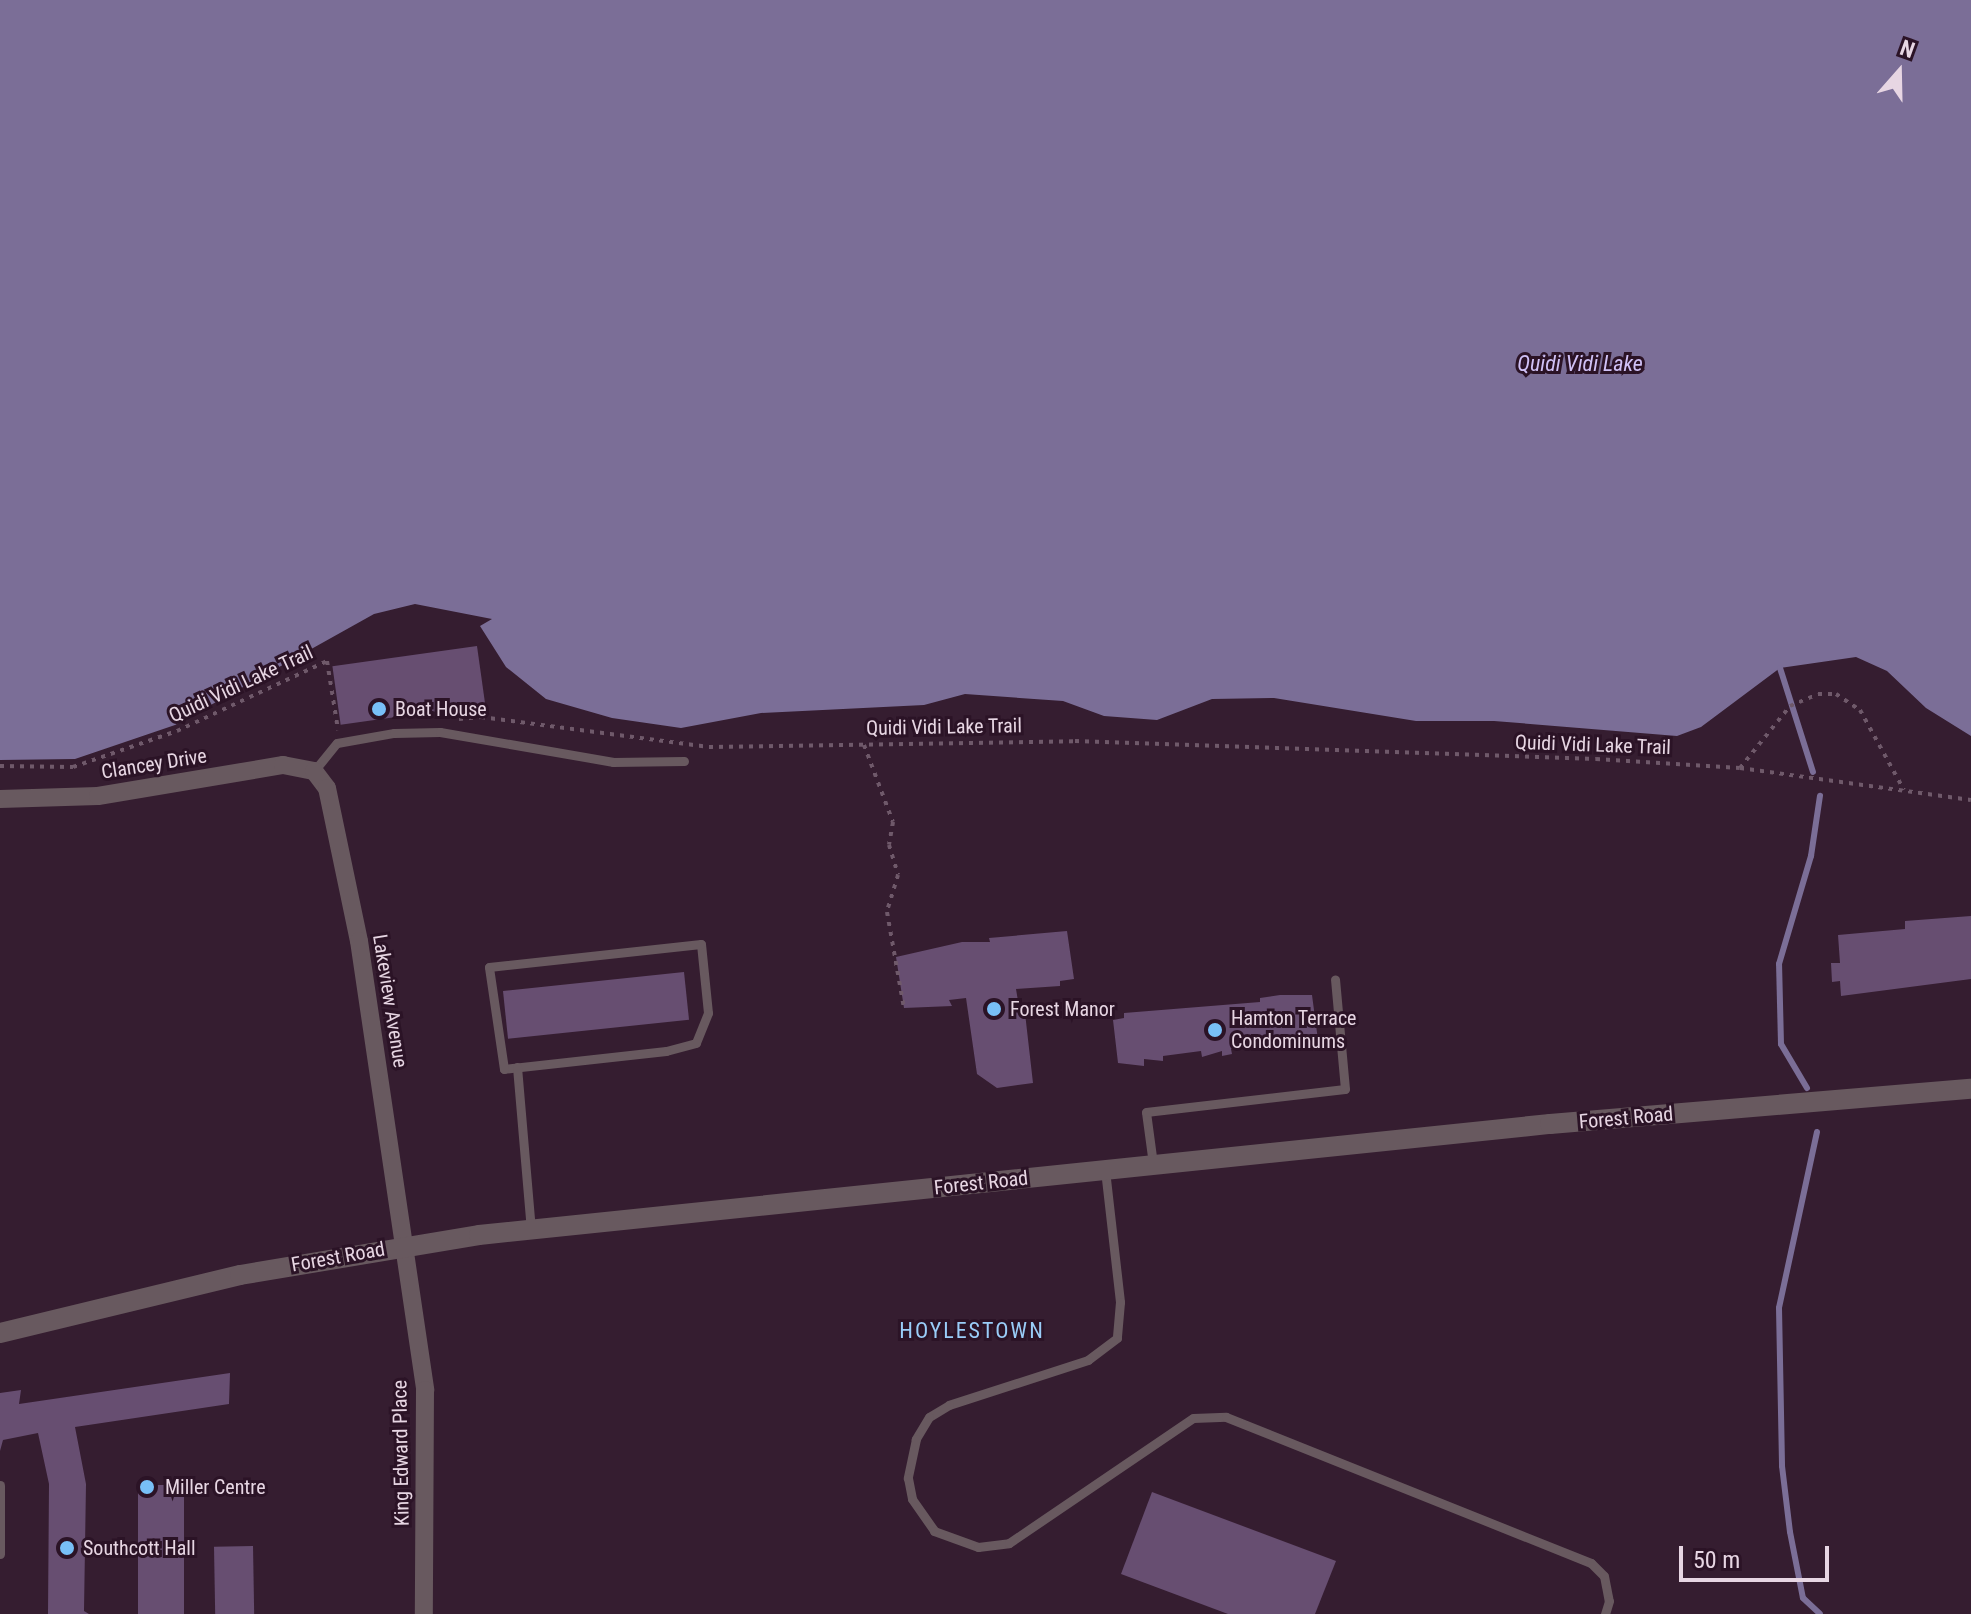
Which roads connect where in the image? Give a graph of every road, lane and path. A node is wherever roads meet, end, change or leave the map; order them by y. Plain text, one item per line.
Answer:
1 (452, 720) dead end
2 (351, 729) dead end
3 (864, 745) junction
4 (684, 761) dead end
5 (0, 766) edge
6 (1740, 768) junction
7 (314, 771) junction
8 (1905, 791) junction
9 (0, 799) edge
10 (1971, 800) edge
11 (1335, 979) dead end
12 (904, 1008) dead end
13 (517, 1067) junction
14 (1971, 1089) edge
15 (1153, 1164) junction
16 (1105, 1170) junction
17 (531, 1229) junction
18 (404, 1246) junction
19 (0, 1333) edge
20 (0, 1485) edge
21 (0, 1554) edge
22 (424, 1614) edge
23 (1605, 1614) edge

1 - 3 path, Quidi Vidi Lake Trail
2 - 5 path, Quidi Vidi Lake Trail
3 - 6 path, Quidi Vidi Lake Trail
3 - 12 path
4 - 7 lane
6 - 8 path, Quidi Vidi Lake Trail
6 - 8 path
7 - 9 street, Clancey Drive
7 - 18 street, Lakeview Avenue
8 - 10 path, Quidi Vidi Lake Trail
11 - 15 lane
13 - 13 lane
13 - 17 lane
14 - 15 street, Forest Road
15 - 16 street, Forest Road
16 - 17 street, Forest Road
16 - 23 lane
17 - 18 street, Forest Road
18 - 19 street, Forest Road
18 - 22 street, King Edward Place
20 - 21 lane

